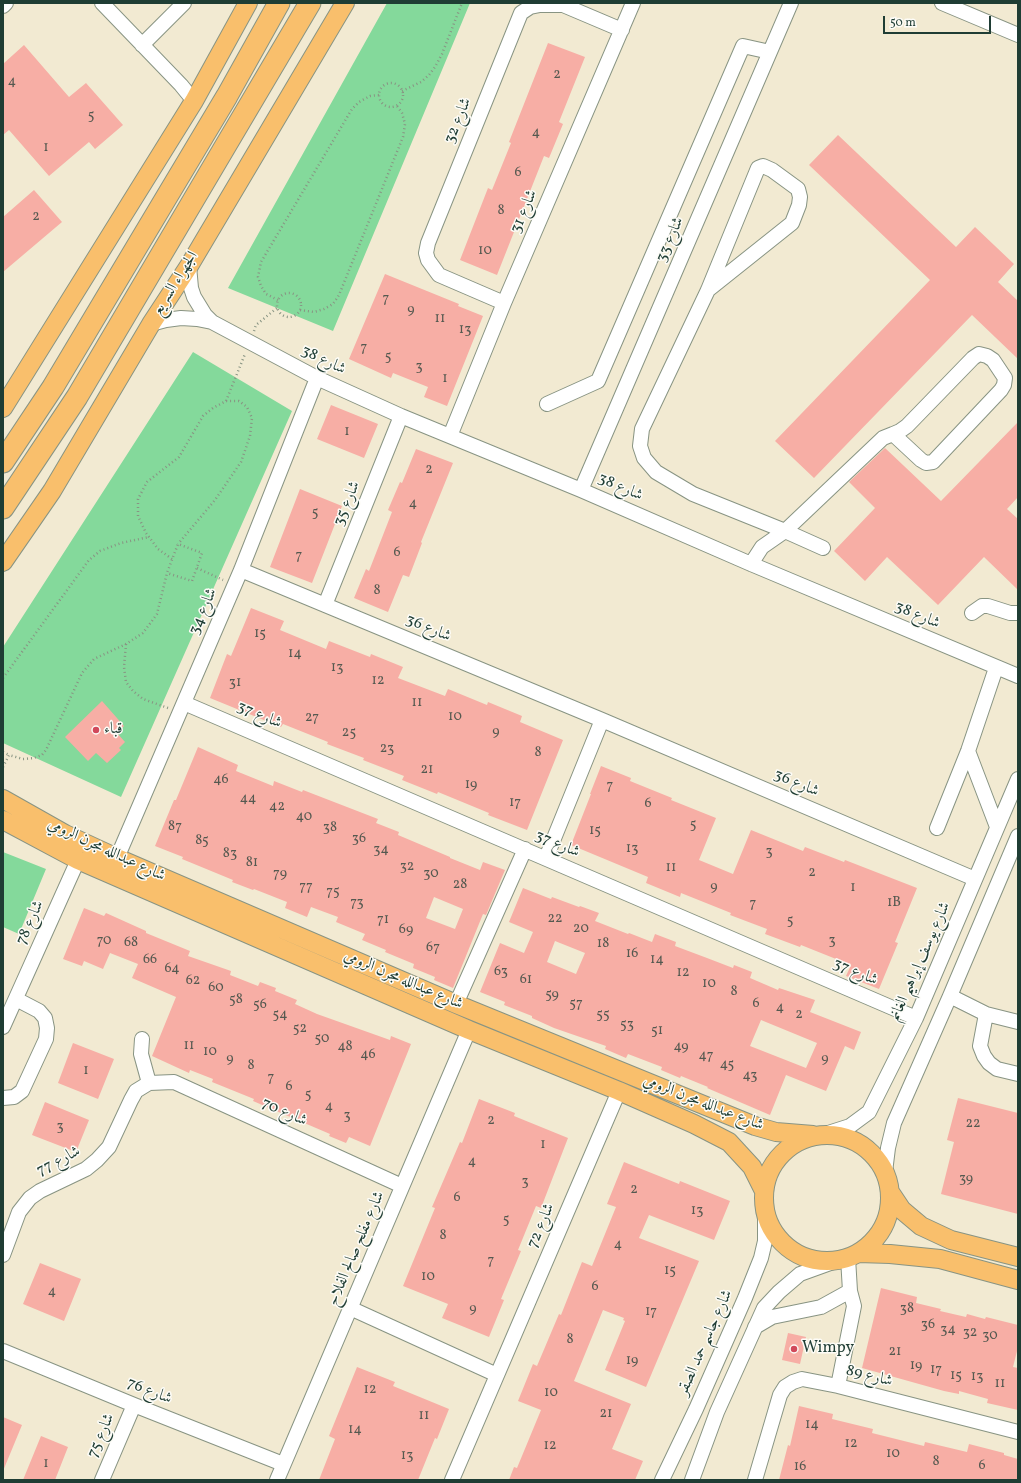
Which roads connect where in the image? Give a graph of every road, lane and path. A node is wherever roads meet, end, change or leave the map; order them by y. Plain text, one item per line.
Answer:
1 (6, 3) edge
2 (102, 3) edge
3 (184, 3) edge
4 (248, 3) edge
5 (279, 3) edge
6 (310, 3) edge
7 (345, 3) edge
8 (462, 3) edge
9 (633, 3) edge
10 (792, 3) edge
11 (942, 3) edge
12 (3, 6) edge
13 (622, 30) junction
14 (1018, 35) edge
15 (142, 45) junction
16 (770, 52) junction
17 (402, 91) junction
18 (379, 95) junction
19 (194, 101) junction
20 (397, 106) junction
21 (189, 266) junction
22 (708, 290) junction
23 (278, 300) junction
24 (504, 303) junction
25 (300, 310) junction
26 (212, 322) junction
27 (151, 324) junction
28 (317, 378) junction
29 (547, 404) dead end
30 (4, 406) edge
31 (401, 416) junction
32 (893, 434) junction
33 (450, 436) junction
34 (3, 462) edge
35 (582, 490) junction
36 (3, 508) edge
37 (785, 531) junction
38 (149, 537) junction
39 (178, 544) junction
40 (823, 548) dead end
41 (172, 559) junction
42 (3, 562) edge
43 (751, 564) junction
44 (197, 568) junction
45 (241, 570) junction
46 (167, 572) junction
47 (234, 585) junction
48 (325, 605) junction
49 (972, 613) dead end
50 (1018, 613) edge
51 (126, 644) junction
52 (996, 668) junction
53 (1018, 676) edge
54 (3, 678) edge
55 (182, 707) junction
56 (602, 720) junction
57 (968, 751) junction
58 (3, 752) edge
59 (9, 755) junction
60 (3, 767) edge
61 (1018, 778) edge
62 (3, 799) edge
63 (3, 820) edge
64 (997, 827) junction
65 (937, 828) dead end
66 (1018, 836) edge
67 (525, 849) junction
68 (1015, 850) edge
69 (117, 858) junction
70 (546, 858) junction
71 (78, 860) junction
72 (976, 879) junction
73 (950, 996) junction
74 (16, 999) junction
75 (456, 1004) junction
76 (986, 1014) junction
77 (916, 1018) junction
78 (1018, 1022) edge
79 (3, 1027) edge
80 (469, 1030) junction
81 (142, 1039) dead end
82 (1018, 1074) edge
83 (149, 1083) junction
84 (619, 1091) junction
85 (3, 1098) edge
86 (819, 1135) junction
87 (885, 1172) junction
88 (402, 1186) junction
89 (763, 1189) junction
90 (890, 1192) junction
91 (766, 1216) junction
92 (3, 1255) edge
93 (847, 1257) junction
94 (1018, 1257) edge
95 (1018, 1280) edge
96 (850, 1291) junction
97 (350, 1308) junction
98 (755, 1327) junction
99 (3, 1351) edge
100 (497, 1375) junction
101 (838, 1386) junction
102 (134, 1405) junction
103 (1018, 1432) edge
104 (283, 1464) junction
105 (102, 1480) edge
106 (277, 1480) edge
107 (452, 1480) edge
108 (662, 1480) edge
109 (692, 1480) edge
110 (755, 1480) edge

1 - 12 street
2 - 15 street
3 - 15 street
4 - 19 main road
5 - 34 highway
6 - 36 highway, الجهراء السريع
7 - 21 main road, الجهراء السريع
8 - 17 path
9 - 13 street, شارع 31
10 - 16 street, شارع 33
11 - 14 street
13 - 24 street, شارع 31
13 - 24 street, شارع 32
15 - 19 street
16 - 29 street
16 - 35 street, شارع 33
17 - 18 path
17 - 20 path
18 - 20 path
18 - 23 path
19 - 30 main road
20 - 25 path
21 - 26 street, شارع 38
21 - 27 main road, الجهراء السريع
22 - 22 street
22 - 37 street
23 - 25 path
23 - 25 path
24 - 33 street, شارع 31
26 - 27 street, شارع 38
26 - 28 street, شارع 38
27 - 42 main road, الجهراء السريع
28 - 31 street, شارع 38
28 - 45 street, شارع 34
31 - 33 street, شارع 38
31 - 48 street, شارع 35
32 - 32 street
32 - 37 street
33 - 35 street, شارع 38
35 - 43 street, شارع 38
37 - 40 street
37 - 43 street
38 - 39 path
38 - 41 path
38 - 54 path
39 - 41 path
39 - 44 path
41 - 46 path
43 - 52 street, شارع 38
44 - 46 path
44 - 47 path
45 - 47 street, شارع 34
45 - 48 street, شارع 36
46 - 51 path
47 - 55 street, شارع 34
48 - 56 street, شارع 36
49 - 50 street
51 - 55 path
51 - 59 path
52 - 53 street, شارع 38
52 - 57 street
55 - 67 street, شارع 37
55 - 69 street, شارع 34
56 - 70 street
56 - 72 street, شارع 36
57 - 64 street
57 - 65 street
58 - 59 path
59 - 60 path
61 - 64 street, شارع يوسف إبراهيم الغانم
62 - 69 main road, شارع عبدالله مجرن الرومي
63 - 71 main road, شارع عبدالله مجرن الرومي
64 - 72 street, شارع يوسف إبراهيم الغانم
66 - 68 street
67 - 70 street, شارع 37
67 - 75 street
68 - 73 street
69 - 75 main road, شارع عبدالله مجرن الرومي
70 - 77 street, شارع 37
71 - 74 street, شارع 78
71 - 80 main road, شارع عبدالله مجرن الرومي
72 - 77 street, شارع يوسف إبراهيم الغانم
73 - 76 street
73 - 87 street
74 - 79 street, شارع 78
74 - 85 street
75 - 86 main road, شارع عبدالله مجرن الرومي
76 - 78 street
76 - 82 street
77 - 86 street, شارع يوسف إبراهيم الغانم
80 - 84 main road, شارع عبدالله مجرن الرومي
80 - 88 street, شارع مفلح صالح الفلاح
81 - 83 street
83 - 88 street, شارع 70
83 - 92 street, شارع 77
84 - 89 main road, شارع عبدالله مجرن الرومي
84 - 100 street, شارع 72
86 - 87 main road
86 - 89 main road
87 - 90 main road
88 - 97 street, شارع مفلح صالح الفلاح
89 - 91 main road
90 - 93 main road
90 - 94 main road
91 - 93 main road
91 - 108 street, شارع جاسم حمد الصقر
93 - 95 main road
93 - 96 street
93 - 98 street
96 - 98 street
96 - 101 street
97 - 100 street
97 - 104 street, شارع مفلح صالح الفلاح
98 - 109 street
99 - 102 street, شارع 76
100 - 107 street, شارع 72
101 - 103 street, شارع 89
101 - 110 street, شارع 89
102 - 104 street, شارع 76
102 - 105 street, شارع 75
104 - 106 street, شارع مفلح صالح الفلاح

